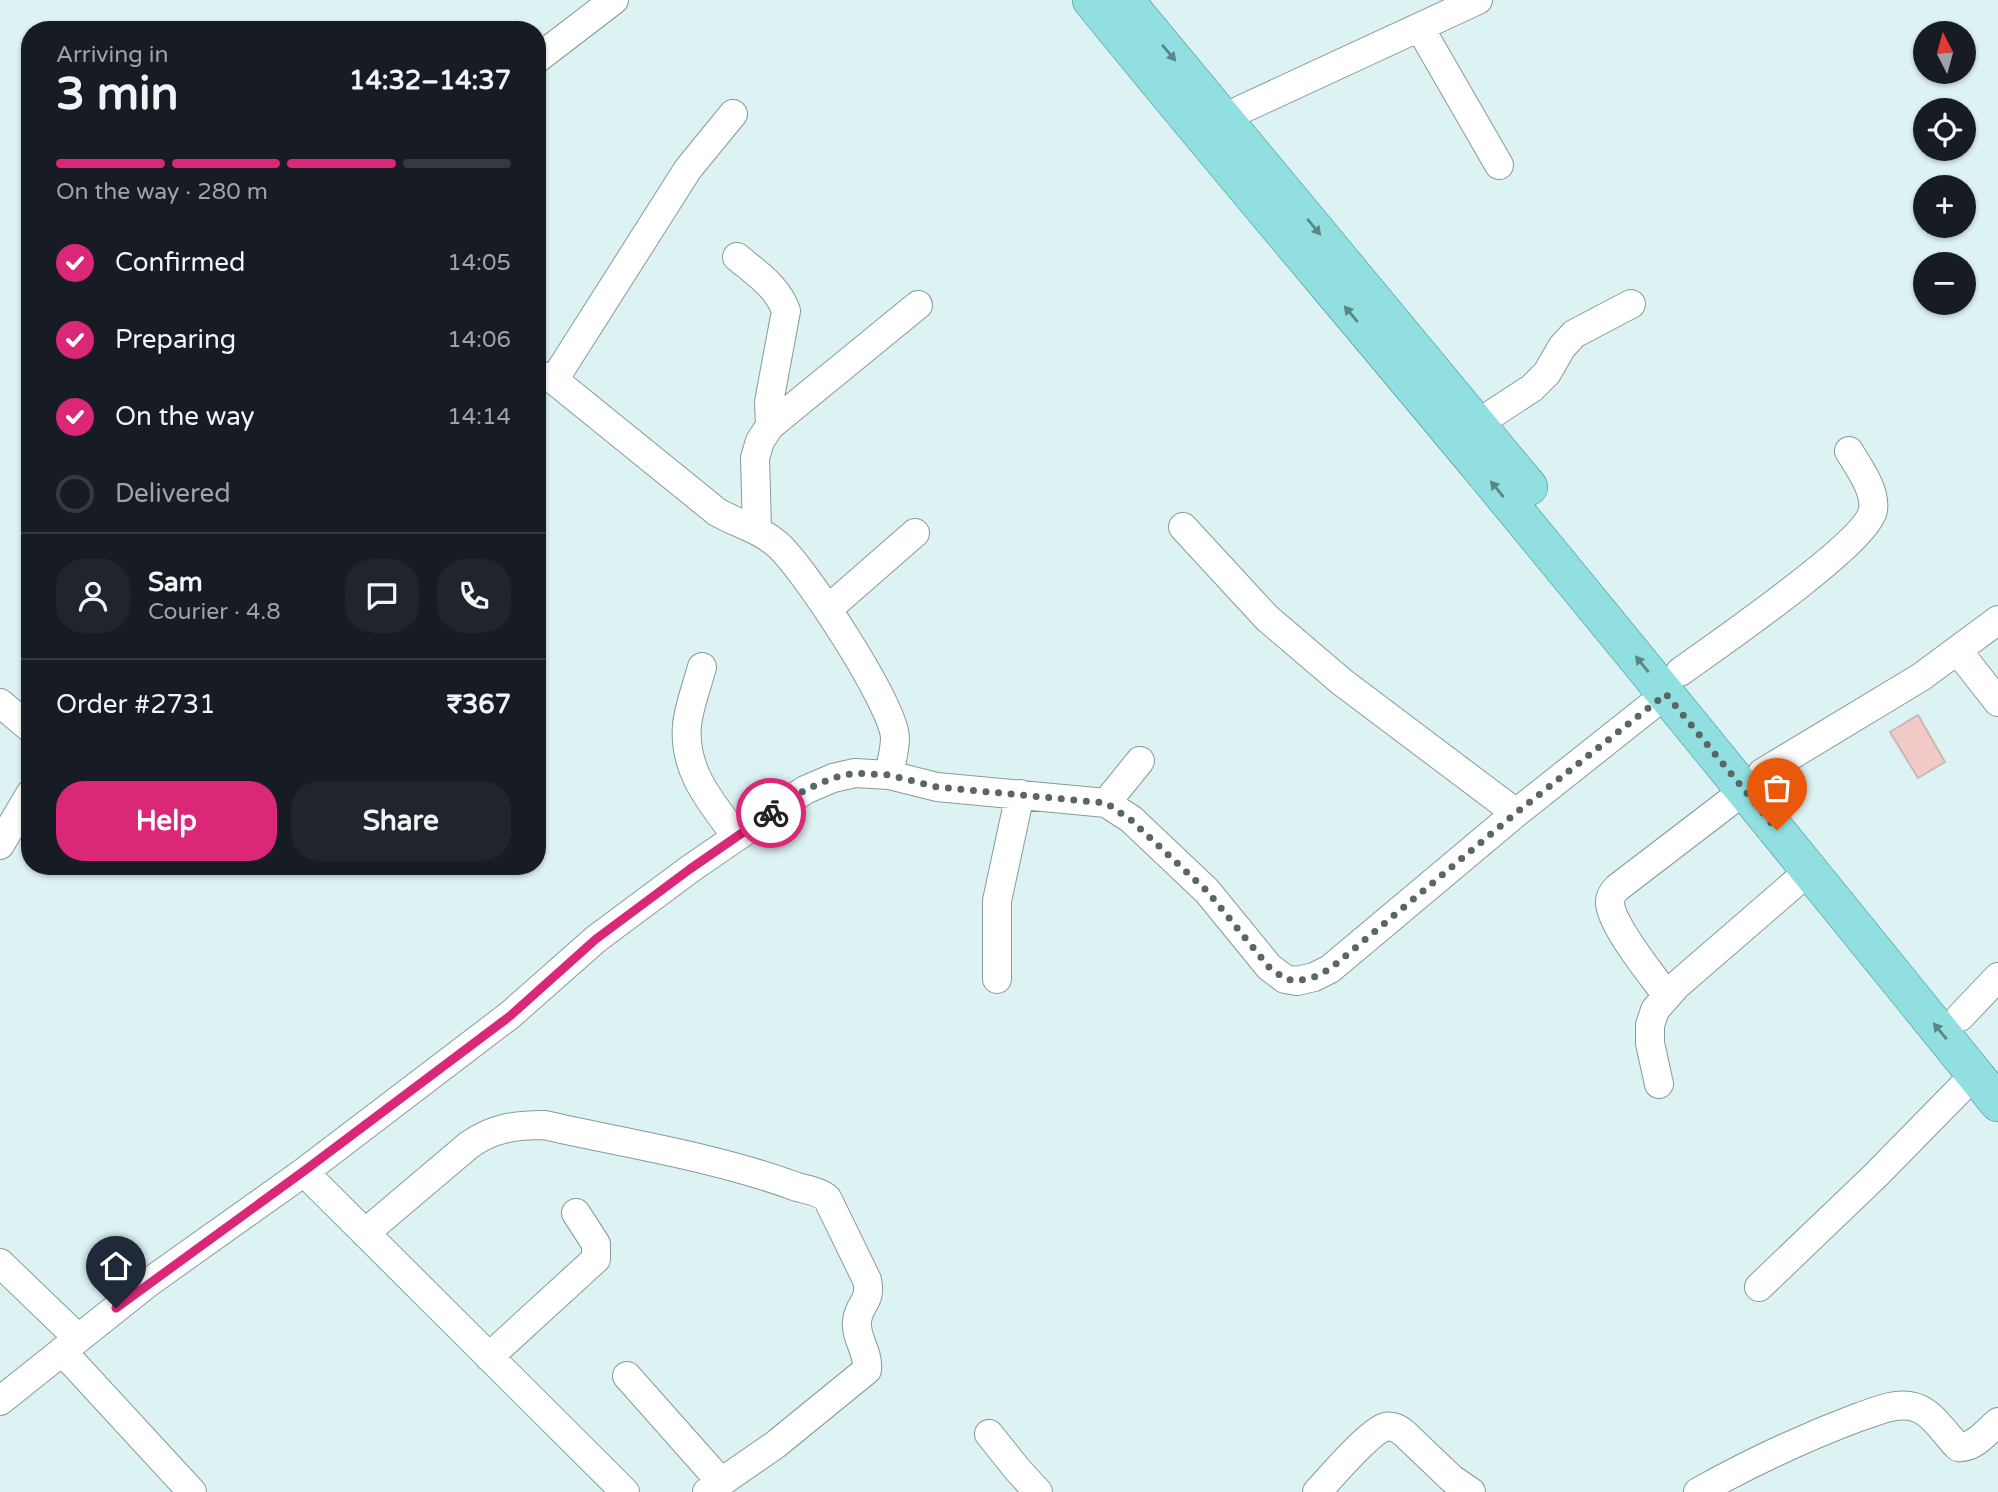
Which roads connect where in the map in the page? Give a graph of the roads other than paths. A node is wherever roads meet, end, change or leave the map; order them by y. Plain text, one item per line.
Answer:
1 (614, 0) edge
2 (1091, 0) edge
3 (1125, 0) edge
4 (1478, 0) edge
5 (1420, 28) junction
6 (546, 52) edge
7 (733, 114) dead end
8 (1223, 118) junction
9 (1499, 165) dead end
10 (737, 257) dead end
11 (1631, 304) dead end
12 (918, 305) dead end
13 (546, 377) edge
14 (1477, 424) junction
15 (770, 426) junction
16 (1849, 451) dead end
17 (1183, 527) dead end
18 (757, 529) junction
19 (915, 533) dead end
20 (828, 610) junction
21 (1998, 620) edge
22 (1958, 651) junction
23 (702, 667) dead end
24 (1673, 683) junction
25 (1998, 702) edge
26 (0, 703) edge
27 (21, 720) edge
28 (1140, 761) dead end
29 (889, 775) junction
30 (1753, 781) junction
31 (1020, 794) junction
32 (1106, 803) junction
33 (21, 809) edge
34 (1516, 813) junction
35 (737, 837) junction
36 (0, 845) edge
37 (1810, 870) junction
38 (1998, 977) edge
39 (997, 979) dead end
40 (1667, 996) junction
41 (1960, 1017) junction
42 (1986, 1068) edge
43 (1659, 1084) dead end
44 (1998, 1103) edge
45 (304, 1171) junction
46 (576, 1213) dead end
47 (365, 1233) junction
48 (0, 1263) edge
49 (1759, 1287) dead end
50 (70, 1344) junction
51 (489, 1357) junction
52 (627, 1376) dead end
53 (0, 1401) edge
54 (1998, 1422) edge
55 (989, 1434) dead end
56 (714, 1487) edge
57 (192, 1492) edge
58 (625, 1492) edge
59 (1038, 1492) edge
60 (1317, 1492) edge
61 (1472, 1492) edge
62 (1699, 1492) edge

1 - 6 street
24 -> 2 main road
3 -> 8 main road
4 - 5 street
5 - 8 street
5 - 9 street
7 - 13 street
8 -> 14 main road
10 - 15 street
11 - 14 street
12 - 15 street
13 - 18 street
14 - 24 main road
15 - 18 street
16 - 24 street
17 - 34 street
18 - 20 street
19 - 20 street
20 - 29 street
21 - 22 street
22 - 25 street
22 - 30 street
23 - 35 street
24 - 30 main road
24 - 34 street
26 - 27 street
28 - 32 street
29 - 31 street
29 - 35 street
30 - 37 main road
30 - 40 street
30 - 41 main road
31 - 32 street
31 - 39 street
32 - 34 street
33 - 36 street
35 - 45 street
37 - 40 street
42 -> 37 main road
38 - 41 street
40 - 43 street
41 - 42 main road
42 - 44 main road
42 - 49 street
45 - 47 street
45 - 50 street
46 - 51 street
47 - 51 street
47 - 56 street
48 - 50 street
50 - 53 street
50 - 57 street
51 - 58 street
52 - 56 street
54 - 62 street
55 - 59 street
60 - 61 street

